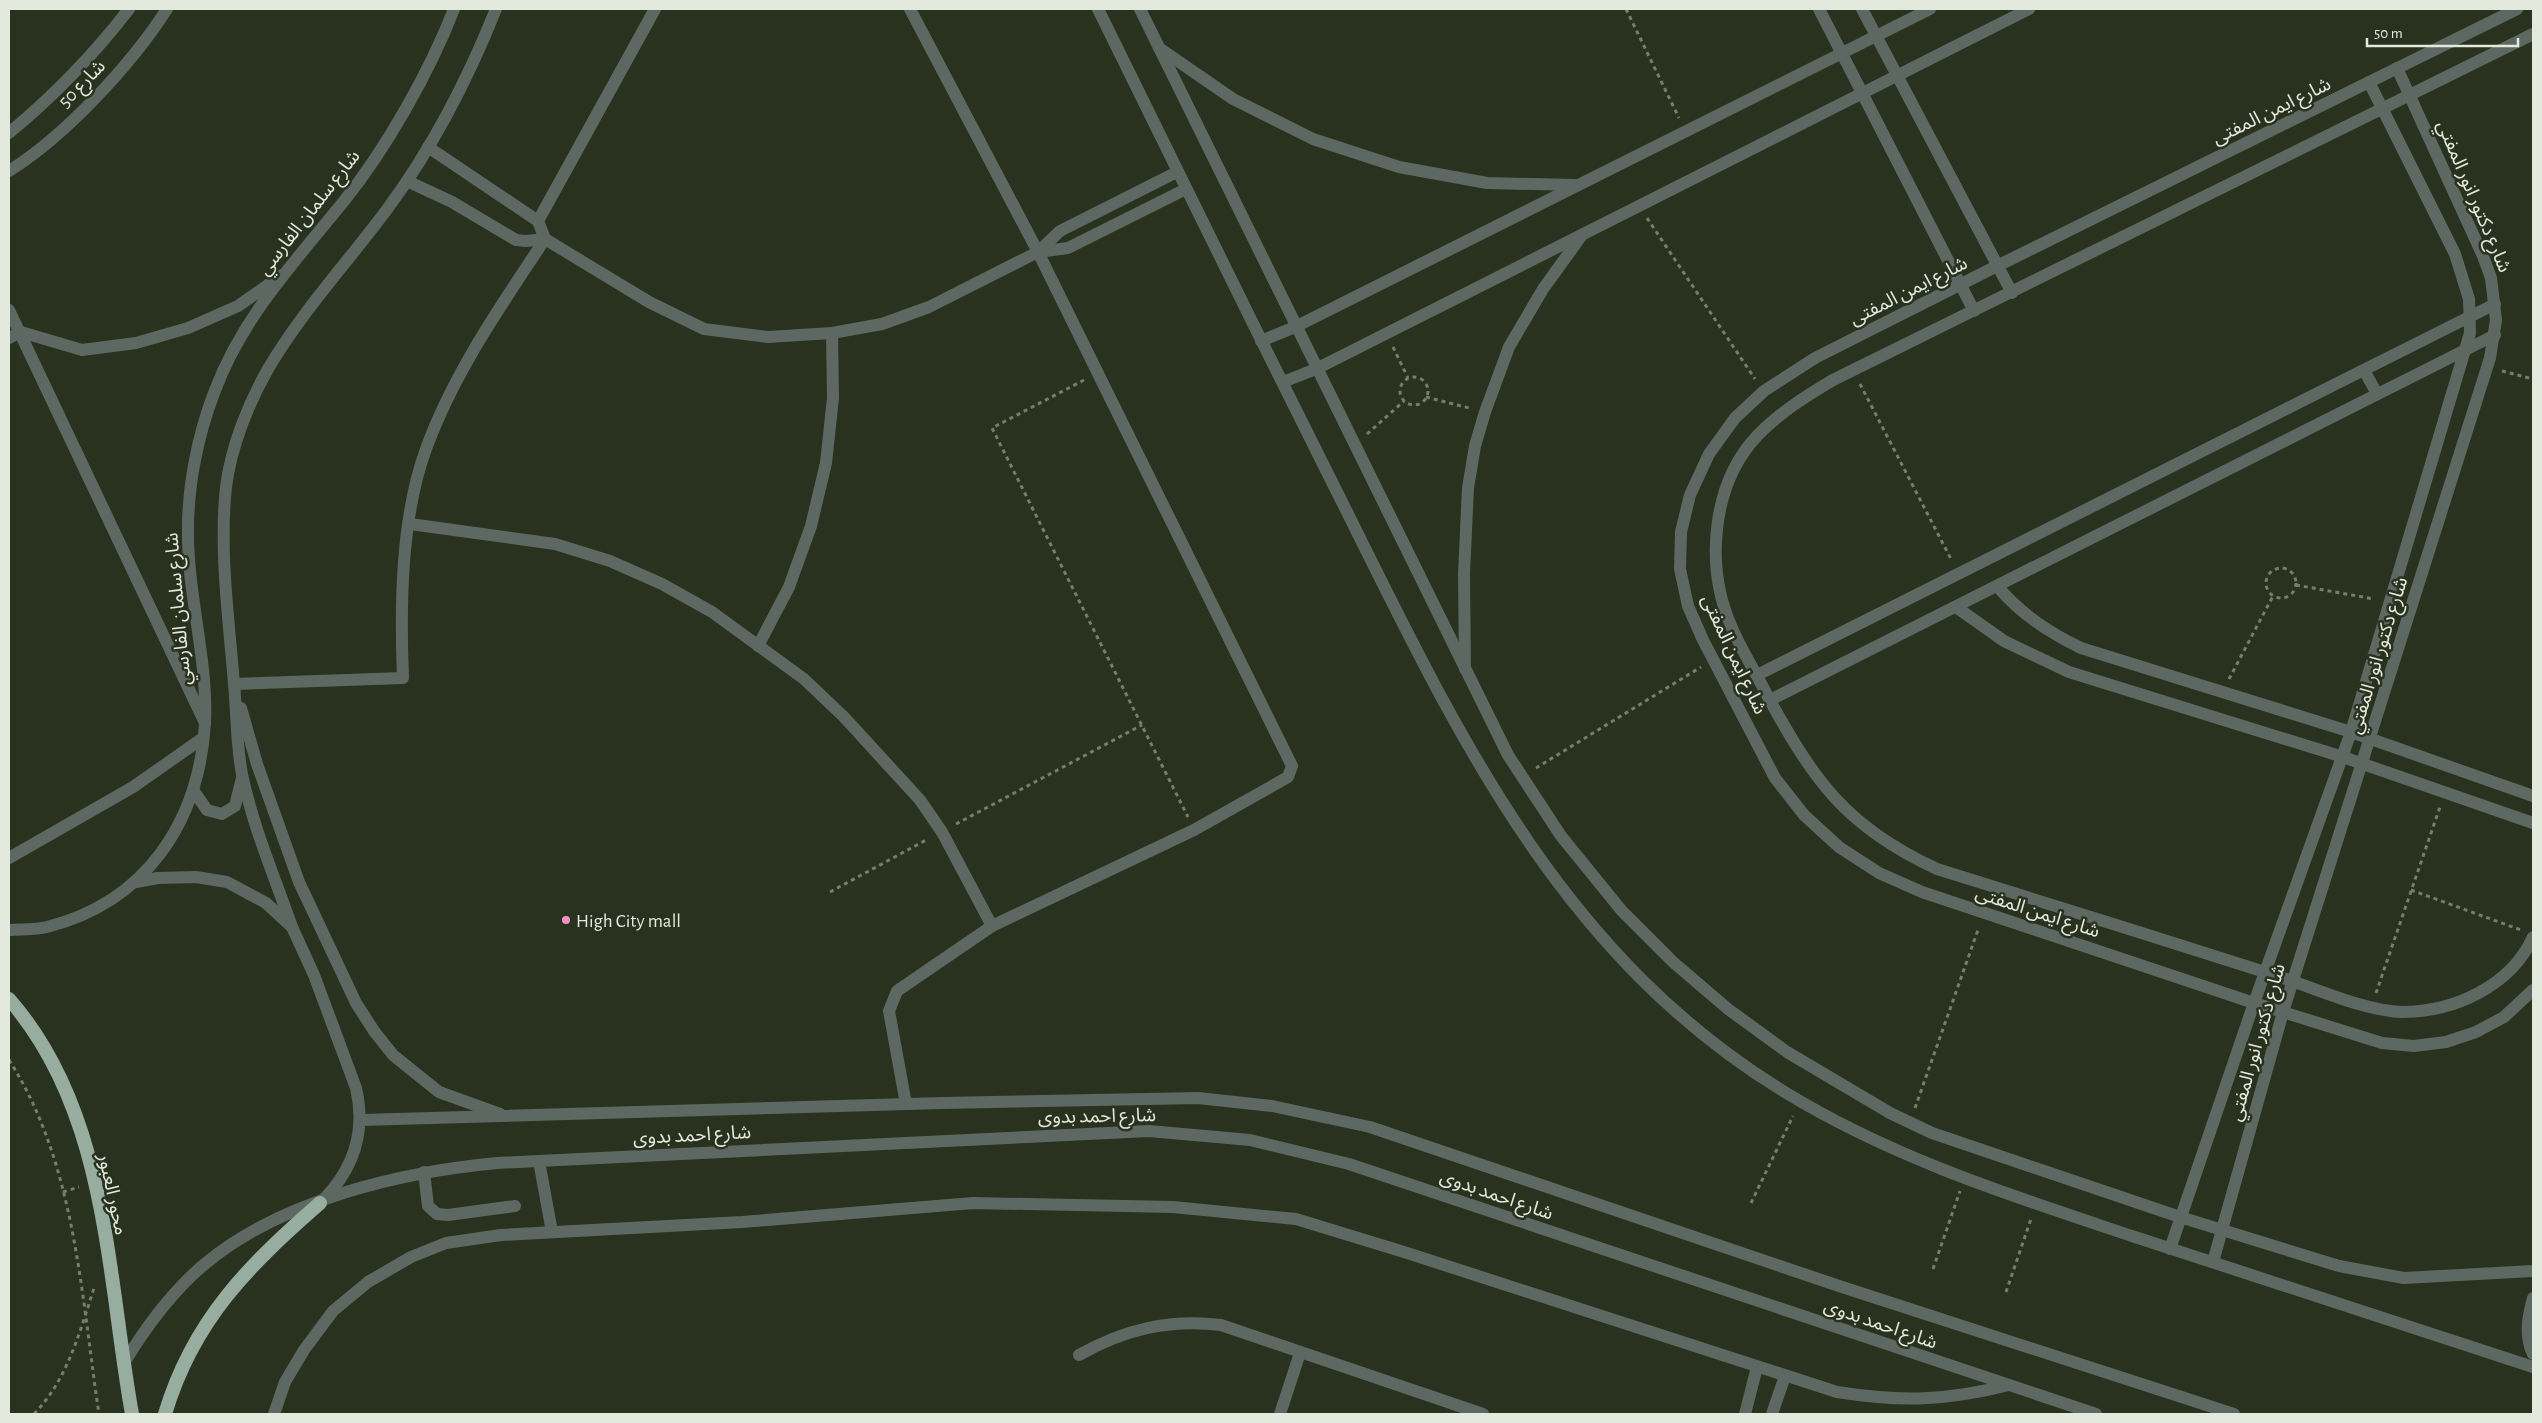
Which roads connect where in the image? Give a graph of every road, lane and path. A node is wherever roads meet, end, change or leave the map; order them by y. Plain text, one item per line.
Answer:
1 (129, 9) edge
2 (167, 9) edge
3 (454, 9) edge
4 (496, 9) edge
5 (654, 9) edge
6 (910, 9) edge
7 (1098, 9) edge
8 (1140, 9) edge
9 (1626, 9) edge
10 (1819, 9) edge
11 (1862, 9) edge
12 (1930, 9) edge
13 (2029, 9) edge
14 (2517, 9) edge
15 (2533, 34) edge
16 (1876, 36) junction
17 (1159, 48) junction
18 (1842, 53) junction
19 (2396, 68) junction
20 (1896, 76) junction
21 (2368, 82) junction
22 (1862, 93) junction
23 (2410, 95) junction
24 (2383, 108) junction
25 (1685, 131) junction
26 (9, 133) edge
27 (428, 146) junction
28 (9, 171) edge
29 (1178, 172) junction
30 (407, 181) junction
31 (1577, 185) junction
32 (1186, 189) junction
33 (1639, 205) junction
34 (538, 221) junction
35 (1584, 233) junction
36 (545, 239) junction
37 (1038, 252) junction
38 (1997, 266) junction
39 (282, 275) junction
40 (1960, 284) junction
41 (2012, 293) junction
42 (2495, 304) junction
43 (9, 310) edge
44 (1974, 311) junction
45 (2471, 317) junction
46 (1296, 327) junction
47 (21, 332) junction
48 (832, 333) junction
49 (1387, 333) junction
50 (2494, 335) junction
51 (9, 338) edge
52 (1261, 342) junction
53 (2466, 349) junction
54 (2487, 367) junction
55 (1316, 368) junction
56 (2364, 370) junction
57 (1852, 371) junction
58 (1098, 373) junction
59 (1408, 378) junction
60 (2533, 379) edge
61 (1282, 382) junction
62 (1764, 392) junction
63 (2377, 394) junction
64 (1426, 397) junction
65 (1404, 401) junction
66 (1484, 412) junction
67 (1354, 446) junction
68 (410, 524) junction
69 (1958, 573) junction
70 (2296, 585) junction
71 (1997, 586) junction
72 (2273, 596) junction
73 (2389, 602) junction
74 (1956, 607) junction
75 (758, 646) junction
76 (1713, 659) junction
77 (1466, 669) junction
78 (1757, 675) junction
79 (234, 684) junction
80 (2222, 692) junction
81 (1770, 700) junction
82 (205, 723) junction
83 (1142, 725) junction
84 (2351, 732) junction
85 (202, 738) junction
86 (2370, 739) junction
87 (2343, 757) junction
88 (2362, 764) junction
89 (242, 776) junction
90 (1522, 777) junction
91 (193, 790) junction
92 (2445, 792) junction
93 (2533, 796) edge
94 (2533, 823) edge
95 (1194, 830) junction
96 (942, 832) junction
97 (9, 858) edge
98 (136, 882) junction
99 (2411, 890) junction
100 (830, 892) dead end
101 (1985, 913) junction
102 (992, 926) junction
103 (292, 927) junction
104 (9, 930) edge
105 (2529, 934) edge
106 (2265, 972) junction
107 (2293, 981) junction
108 (2533, 990) edge
109 (9, 1000) edge
110 (2254, 1002) junction
111 (2371, 1008) junction
112 (2283, 1012) junction
113 (9, 1060) edge
114 (1800, 1101) junction
115 (906, 1104) junction
116 (507, 1117) junction
117 (361, 1120) junction
118 (1910, 1123) junction
119 (539, 1161) junction
120 (424, 1172) junction
121 (1965, 1179) junction
122 (320, 1202) junction
123 (1751, 1203) dead end
124 (2036, 1205) junction
125 (515, 1206) dead end
126 (2180, 1217) junction
127 (2222, 1230) junction
128 (552, 1232) junction
129 (2170, 1248) junction
130 (106, 1252) junction
131 (2213, 1262) junction
132 (1933, 1269) dead end
133 (2533, 1271) edge
134 (2006, 1292) dead end
135 (2533, 1298) edge
136 (84, 1319) junction
137 (1300, 1353) junction
138 (2533, 1354) edge
139 (1079, 1355) dead end
140 (124, 1362) junction
141 (1757, 1367) junction
142 (2533, 1367) edge
143 (1785, 1376) junction
144 (2009, 1385) junction
145 (34, 1414) edge
146 (99, 1414) edge
147 (132, 1414) edge
148 (165, 1414) edge
149 (274, 1414) edge
150 (1280, 1414) edge
151 (1483, 1414) edge
152 (1745, 1414) edge
153 (1772, 1414) edge
154 (2096, 1414) edge
155 (2234, 1414) edge

1 - 26 street, شارع 50
2 - 28 street, شارع 50
3 - 39 street, شارع سلمان الفارسي
4 - 27 street
5 - 34 street
6 - 37 street
7 - 29 street
8 - 17 street
9 - 25 path
10 - 18 street
11 - 16 street
12 - 16 street
13 - 20 street
14 - 19 street, شارع ايمن المفتى
15 - 23 street, شارع ايمن المفتى
16 - 18 street
16 - 20 street
17 - 31 street
17 - 46 street
18 - 22 street
18 - 25 street
19 - 21 street, شارع ايمن المفتى
19 - 23 street, شارع دكتور انور المفتي
20 - 22 street
20 - 38 street
21 - 24 street, شارع دكتور انور المفتي
21 - 38 street, شارع ايمن المفتى
22 - 33 street
22 - 40 street
23 - 24 street, شارع ايمن المفتى
23 - 42 street, شارع دكتور انور المفتي
24 - 41 street, شارع ايمن المفتى
24 - 45 street, شارع دكتور انور المفتي
25 - 31 street
27 - 30 street
27 - 34 street
29 - 32 street
29 - 37 street
30 - 36 street
30 - 79 street
31 - 46 street
32 - 37 street
32 - 52 street
33 - 35 street
33 - 62 path
34 - 36 street
35 - 49 street
35 - 66 street
36 - 48 street
36 - 68 street
37 - 48 street
37 - 58 street
38 - 40 street, شارع ايمن المفتى
38 - 41 street
39 - 47 street
39 - 82 street, شارع سلمان الفارسي
40 - 44 street
40 - 62 street, شارع ايمن المفتى
41 - 44 street, شارع ايمن المفتى
42 - 45 street
42 - 50 street, شارع دكتور انور المفتي
43 - 47 street
44 - 57 street, شارع ايمن المفتى
45 - 53 street, شارع دكتور انور المفتي
45 - 56 street
46 - 52 street
46 - 55 street
47 - 51 street
47 - 82 street
48 - 75 street
49 - 55 street
49 - 59 path
50 - 53 street
50 - 54 street, شارع دكتور انور المفتي
52 - 61 street
53 - 63 street
53 - 73 street, شارع دكتور انور المفتي
54 - 60 path
54 - 86 street, شارع دكتور انور المفتي
55 - 61 street
55 - 67 street
56 - 63 street
56 - 69 street
57 - 69 path
57 - 78 street, شارع ايمن المفتى
58 - 83 path
58 - 95 street
59 - 64 path
59 - 65 path
61 - 114 street
62 - 76 street, شارع ايمن المفتى
63 - 71 street
64 - 65 path
64 - 66 path
65 - 67 path
66 - 77 street
67 - 77 street
68 - 75 street
68 - 79 street
69 - 78 street
70 - 72 path
70 - 72 path
70 - 73 path
71 - 74 street
71 - 80 street
72 - 80 path
73 - 84 street, شارع دكتور انور المفتي
74 - 81 street
74 - 87 street
75 - 96 street
76 - 90 path
76 - 101 street, شارع ايمن المفتى
77 - 90 street
78 - 81 street, شارع ايمن المفتى
79 - 89 street
79 - 116 street
80 - 84 street
81 - 106 street, شارع ايمن المفتى
82 - 85 street, شارع سلمان الفارسي
83 - 95 path
83 - 96 path
84 - 86 street
84 - 87 street, شارع دكتور انور المفتي
85 - 91 street, شارع سلمان الفارسي
85 - 97 street
86 - 88 street, شارع دكتور انور المفتي
86 - 93 street
87 - 88 street
87 - 106 street, شارع دكتور انور المفتي
88 - 92 street
88 - 107 street, شارع دكتور انور المفتي
89 - 91 street
89 - 103 street
90 - 118 street
91 - 98 street, شارع سلمان الفارسي
92 - 94 street
92 - 99 path
95 - 102 street
96 - 100 path
96 - 102 street
98 - 103 street
98 - 104 street, شارع سلمان الفارسي
99 - 105 path
99 - 111 path
101 - 110 street, شارع ايمن المفتى
101 - 118 path
102 - 115 street
103 - 117 street
105 - 111 street, شارع ايمن المفتى
106 - 107 street, شارع ايمن المفتى
106 - 110 street, شارع دكتور انور المفتي
107 - 111 street, شارع ايمن المفتى
107 - 112 street, شارع دكتور انور المفتي
108 - 112 street, شارع ايمن المفتى
109 - 130 highway, محور العبور
110 - 112 street, شارع ايمن المفتى
110 - 126 street, شارع دكتور انور المفتي
112 - 127 street, شارع دكتور انور المفتي
113 - 136 path
114 - 121 street
114 - 123 path
115 - 116 street, شارع احمد بدوى
115 - 155 street, شارع احمد بدوى
116 - 117 street, شارع احمد بدوى
117 - 122 street
118 - 126 street
119 - 120 street, شارع احمد بدوى
119 - 128 street
119 - 144 street, شارع احمد بدوى
120 - 122 street, شارع احمد بدوى
120 - 125 street
121 - 124 street
121 - 132 path
122 - 140 street, شارع احمد بدوى
122 - 148 highway
124 - 129 street
124 - 134 path
126 - 127 street
126 - 129 street, شارع دكتور انور المفتي
127 - 131 street, شارع دكتور انور المفتي
127 - 133 street
128 - 141 street
128 - 149 street
129 - 131 street
130 - 136 path
130 - 140 highway, محور العبور
131 - 142 street
135 - 138 street
136 - 145 path
136 - 146 path
137 - 139 street
137 - 150 street
137 - 151 street
140 - 147 highway, محور العبور
141 - 143 street
141 - 152 street
143 - 144 street
143 - 153 street
144 - 154 street, شارع احمد بدوى

